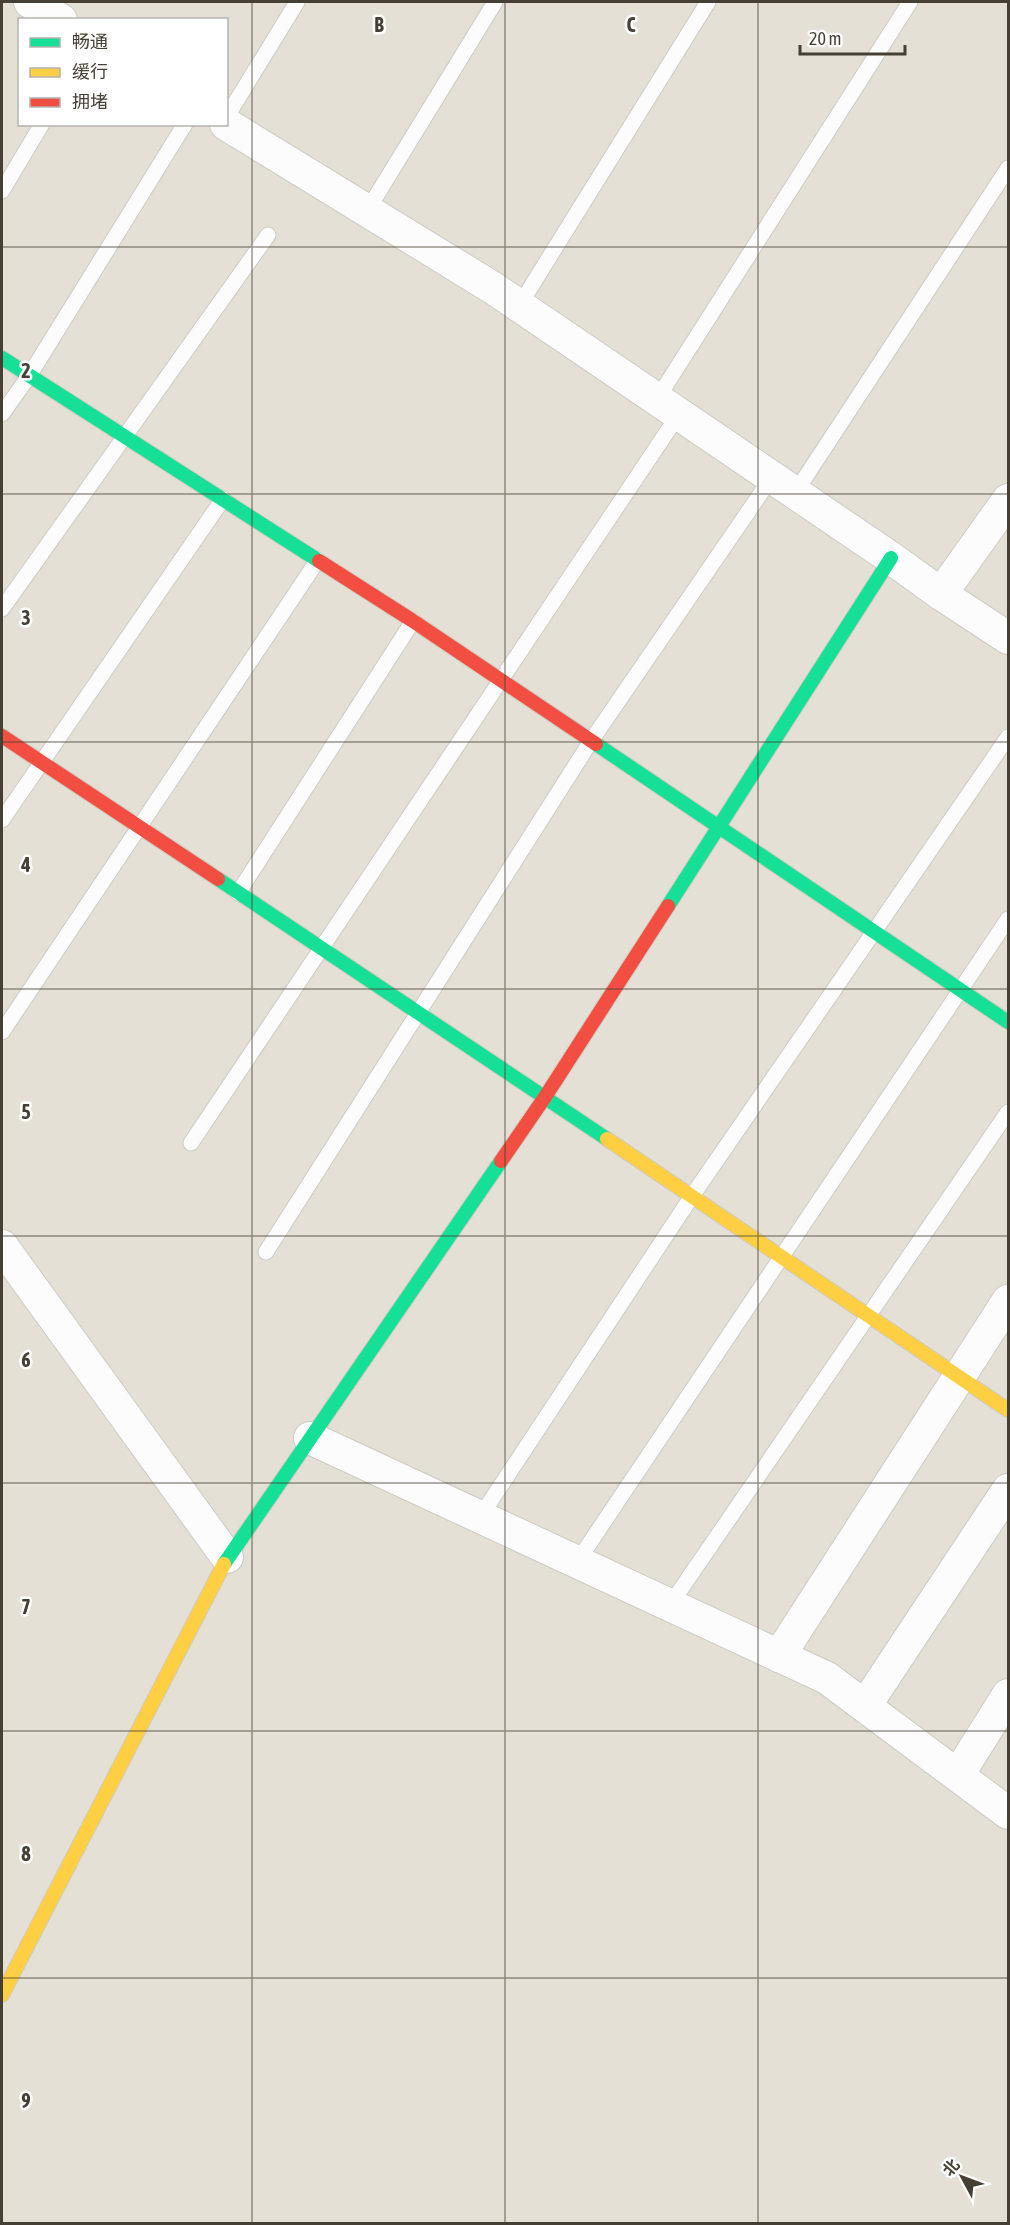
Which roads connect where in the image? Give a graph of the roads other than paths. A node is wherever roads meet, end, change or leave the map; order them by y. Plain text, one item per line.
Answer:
1 (30, 2) edge
2 (297, 2) edge
3 (495, 2) edge
4 (708, 2) edge
5 (910, 2) edge
6 (62, 13) edge
7 (228, 115) edge
8 (228, 125) edge
9 (41, 126) edge
10 (184, 126) edge
11 (1008, 168) edge
12 (2, 190) edge
13 (368, 211) junction
14 (268, 235) dead end
15 (519, 306) junction
16 (2, 358) edge
17 (29, 376) junction
18 (668, 406) junction
19 (2, 414) edge
20 (125, 437) junction
21 (783, 485) junction
22 (223, 499) junction
23 (1008, 500) edge
24 (891, 558) junction
25 (318, 560) junction
26 (941, 594) junction
27 (2, 609) edge
28 (413, 621) junction
29 (1008, 638) edge
30 (501, 680) junction
31 (2, 736) edge
32 (1008, 737) edge
33 (591, 741) junction
34 (40, 762) junction
35 (2, 820) edge
36 (139, 827) junction
37 (718, 827) junction
38 (238, 893) junction
39 (1008, 919) edge
40 (873, 931) junction
41 (322, 949) junction
42 (961, 991) junction
43 (418, 1012) junction
44 (1008, 1022) edge
45 (2, 1032) edge
46 (545, 1097) junction
47 (1008, 1112) edge
48 (192, 1143) dead end
49 (692, 1196) junction
50 (2, 1246) edge
51 (266, 1252) dead end
52 (782, 1257) junction
53 (1008, 1301) edge
54 (870, 1316) junction
55 (960, 1377) junction
56 (1008, 1410) edge
57 (310, 1438) junction
58 (1008, 1490) edge
59 (480, 1517) junction
60 (227, 1557) junction
61 (577, 1562) junction
62 (670, 1605) junction
63 (779, 1656) junction
64 (1008, 1695) edge
65 (865, 1706) junction
66 (958, 1775) junction
67 (1008, 1813) edge
68 (2, 1995) edge

1 - 6 street
2 - 7 lane
3 - 13 lane
4 - 15 lane
5 - 18 lane
8 - 13 street
9 - 12 lane
10 - 17 lane
11 - 21 lane
13 - 15 street
14 - 20 lane
15 - 18 street
16 - 17 street
17 - 19 lane
17 - 20 street
18 - 21 street
18 - 30 lane
20 - 22 street
20 - 27 lane
21 - 24 street
21 - 33 lane
22 - 25 street
22 - 34 lane
23 - 26 street
24 - 26 street
24 - 37 street
25 - 28 street
25 - 36 lane
26 - 29 street
28 - 30 street
28 - 38 lane
30 - 33 street
30 - 41 lane
31 - 34 street
32 - 40 lane
33 - 37 street
33 - 43 lane
34 - 35 lane
34 - 36 street
36 - 38 street
36 - 45 lane
37 - 40 street
37 - 46 street
38 - 41 street
39 - 42 lane
40 - 42 street
40 - 49 lane
41 - 43 street
41 - 48 lane
42 - 44 street
42 - 52 lane
43 - 46 street
43 - 51 lane
46 - 49 street
46 - 57 street
47 - 54 lane
49 - 52 street
49 - 59 lane
50 - 60 street
52 - 54 street
52 - 61 lane
53 - 55 street
54 - 55 street
54 - 62 lane
55 - 56 street
55 - 63 street
57 - 59 street
57 - 60 street
58 - 65 street
59 - 61 street
60 - 68 street
61 - 62 street
62 - 63 street
63 - 65 street
64 - 66 street
65 - 66 street
66 - 67 street

